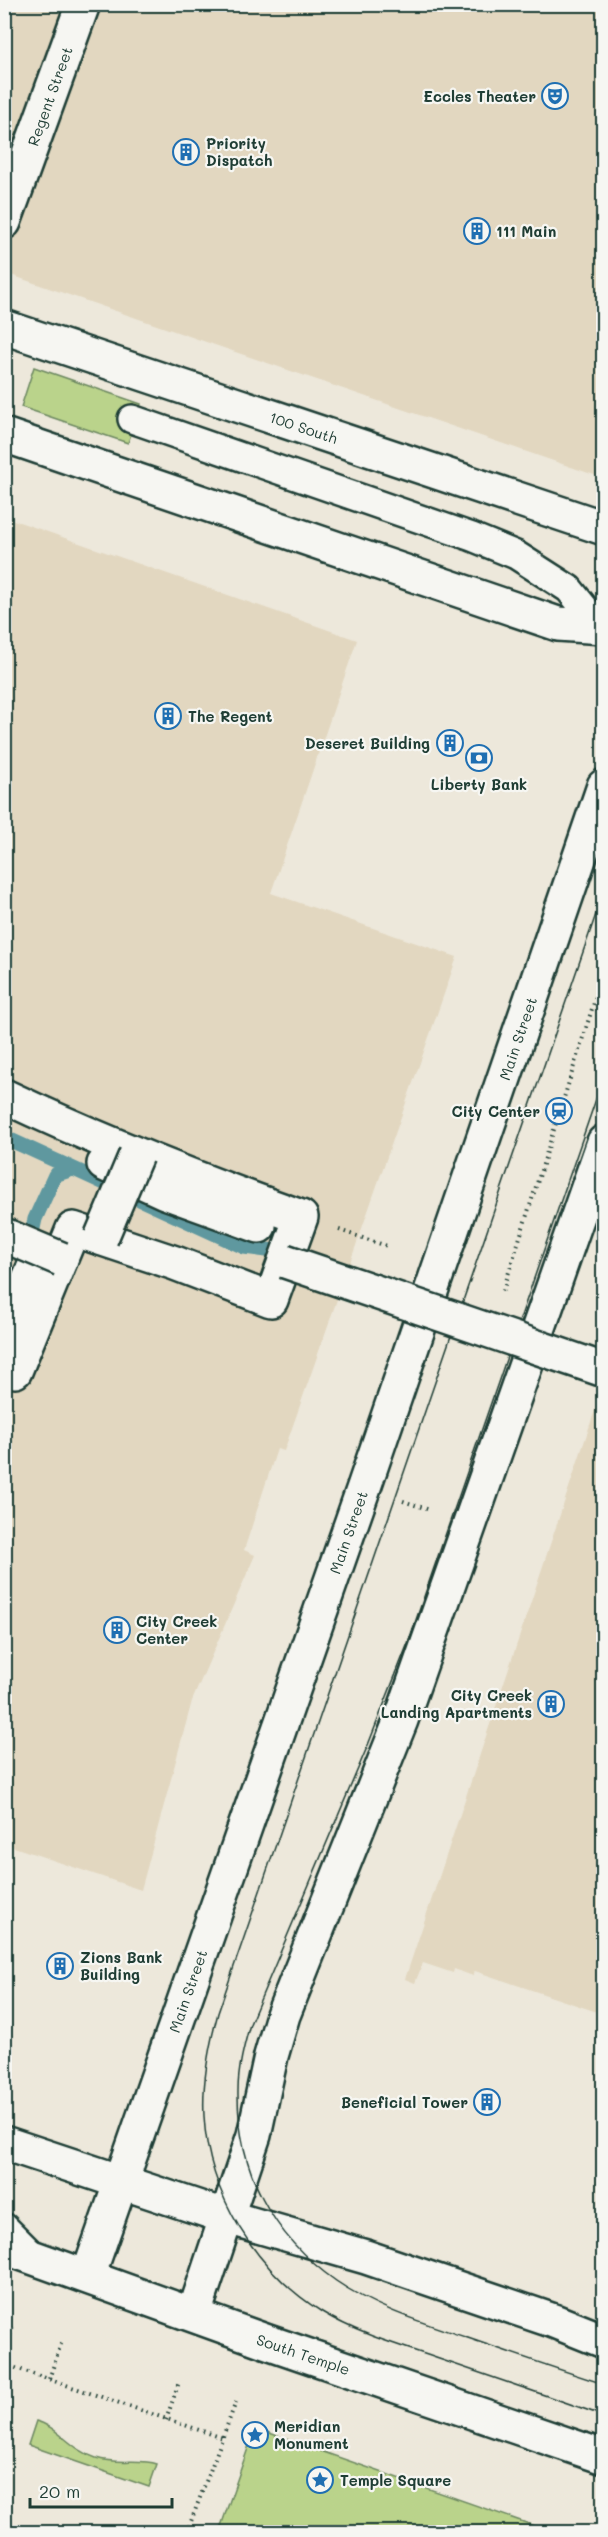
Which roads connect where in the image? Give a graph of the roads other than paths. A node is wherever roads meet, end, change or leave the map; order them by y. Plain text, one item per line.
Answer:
1 (84, 4) edge
2 (4, 222) edge
3 (4, 327) edge
4 (132, 419) dead end
5 (4, 435) edge
6 (603, 528) edge
7 (601, 626) edge
8 (603, 786) edge
9 (4, 1096) edge
10 (4, 1117) edge
11 (603, 1142) edge
12 (136, 1155) junction
13 (4, 1234) edge
14 (101, 1238) junction
15 (290, 1249) junction
16 (61, 1259) junction
17 (4, 1333) edge
18 (4, 1366) edge
19 (603, 1370) edge
20 (4, 2143) edge
21 (119, 2182) junction
22 (227, 2217) junction
23 (4, 2227) edge
24 (4, 2247) edge
25 (35, 2258) junction
26 (88, 2276) junction
27 (194, 2314) junction
28 (603, 2341) edge
29 (603, 2457) edge

1 - 2 street, Regent Street
3 - 6 street, 100 South
4 - 7 lane
5 - 7 street
8 - 21 street, Main Street
9 - 12 street
10 - 15 street
11 - 22 street
12 - 14 street, bridge
12 - 15 street
13 - 16 street, bridge
14 - 15 street
14 - 16 street
15 - 17 street
15 - 19 street, bridge
16 - 18 street
20 - 21 street
21 - 22 street
21 - 26 street, Main Street
22 - 27 street
22 - 28 street
23 - 25 lane
24 - 25 street, South Temple
25 - 26 street, South Temple
26 - 27 street, South Temple
27 - 29 street, South Temple

